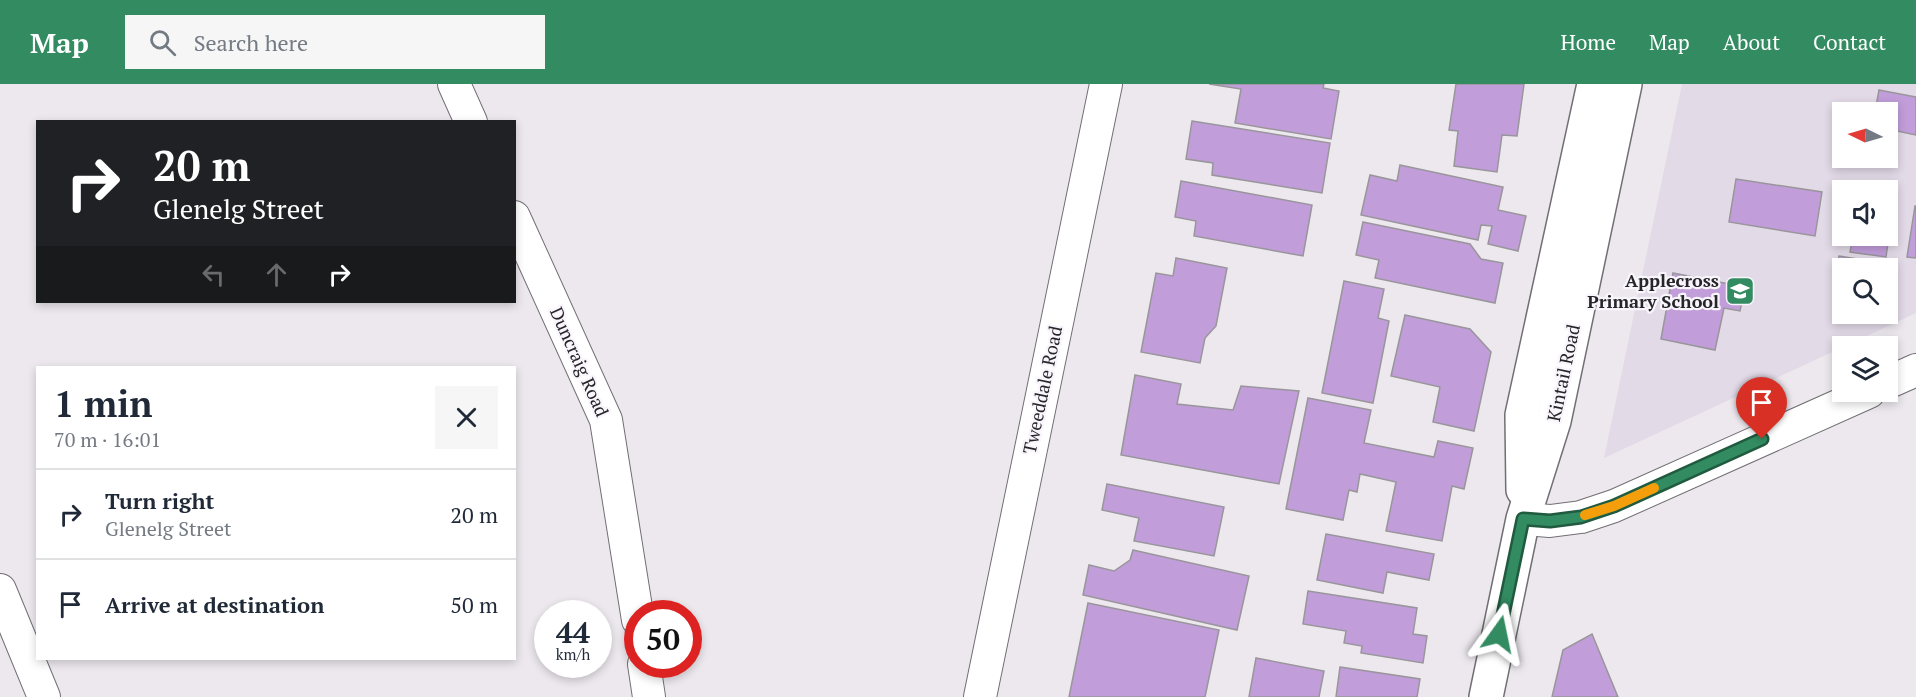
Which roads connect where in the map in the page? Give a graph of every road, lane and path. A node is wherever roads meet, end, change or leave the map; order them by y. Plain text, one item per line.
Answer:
1 (454, 84) edge
2 (1106, 84) edge
3 (1594, 84) edge
4 (1625, 84) edge
5 (470, 120) edge
6 (516, 222) edge
7 (1916, 370) edge
8 (1898, 378) edge
9 (1847, 402) edge
10 (1523, 519) junction
11 (0, 590) edge
12 (635, 600) edge
13 (647, 678) edge
14 (44, 697) edge
15 (650, 697) edge
16 (980, 697) edge
17 (1486, 697) edge

1 - 5 street
2 - 16 street, Tweeddale Road
3 - 10 main road, Kintail Road
4 - 10 main road, Kintail Road
6 - 12 street, Duncraig Road
7 - 8 street
9 - 10 street
10 - 17 main road, Kintail Road
11 - 14 street
13 - 15 street

